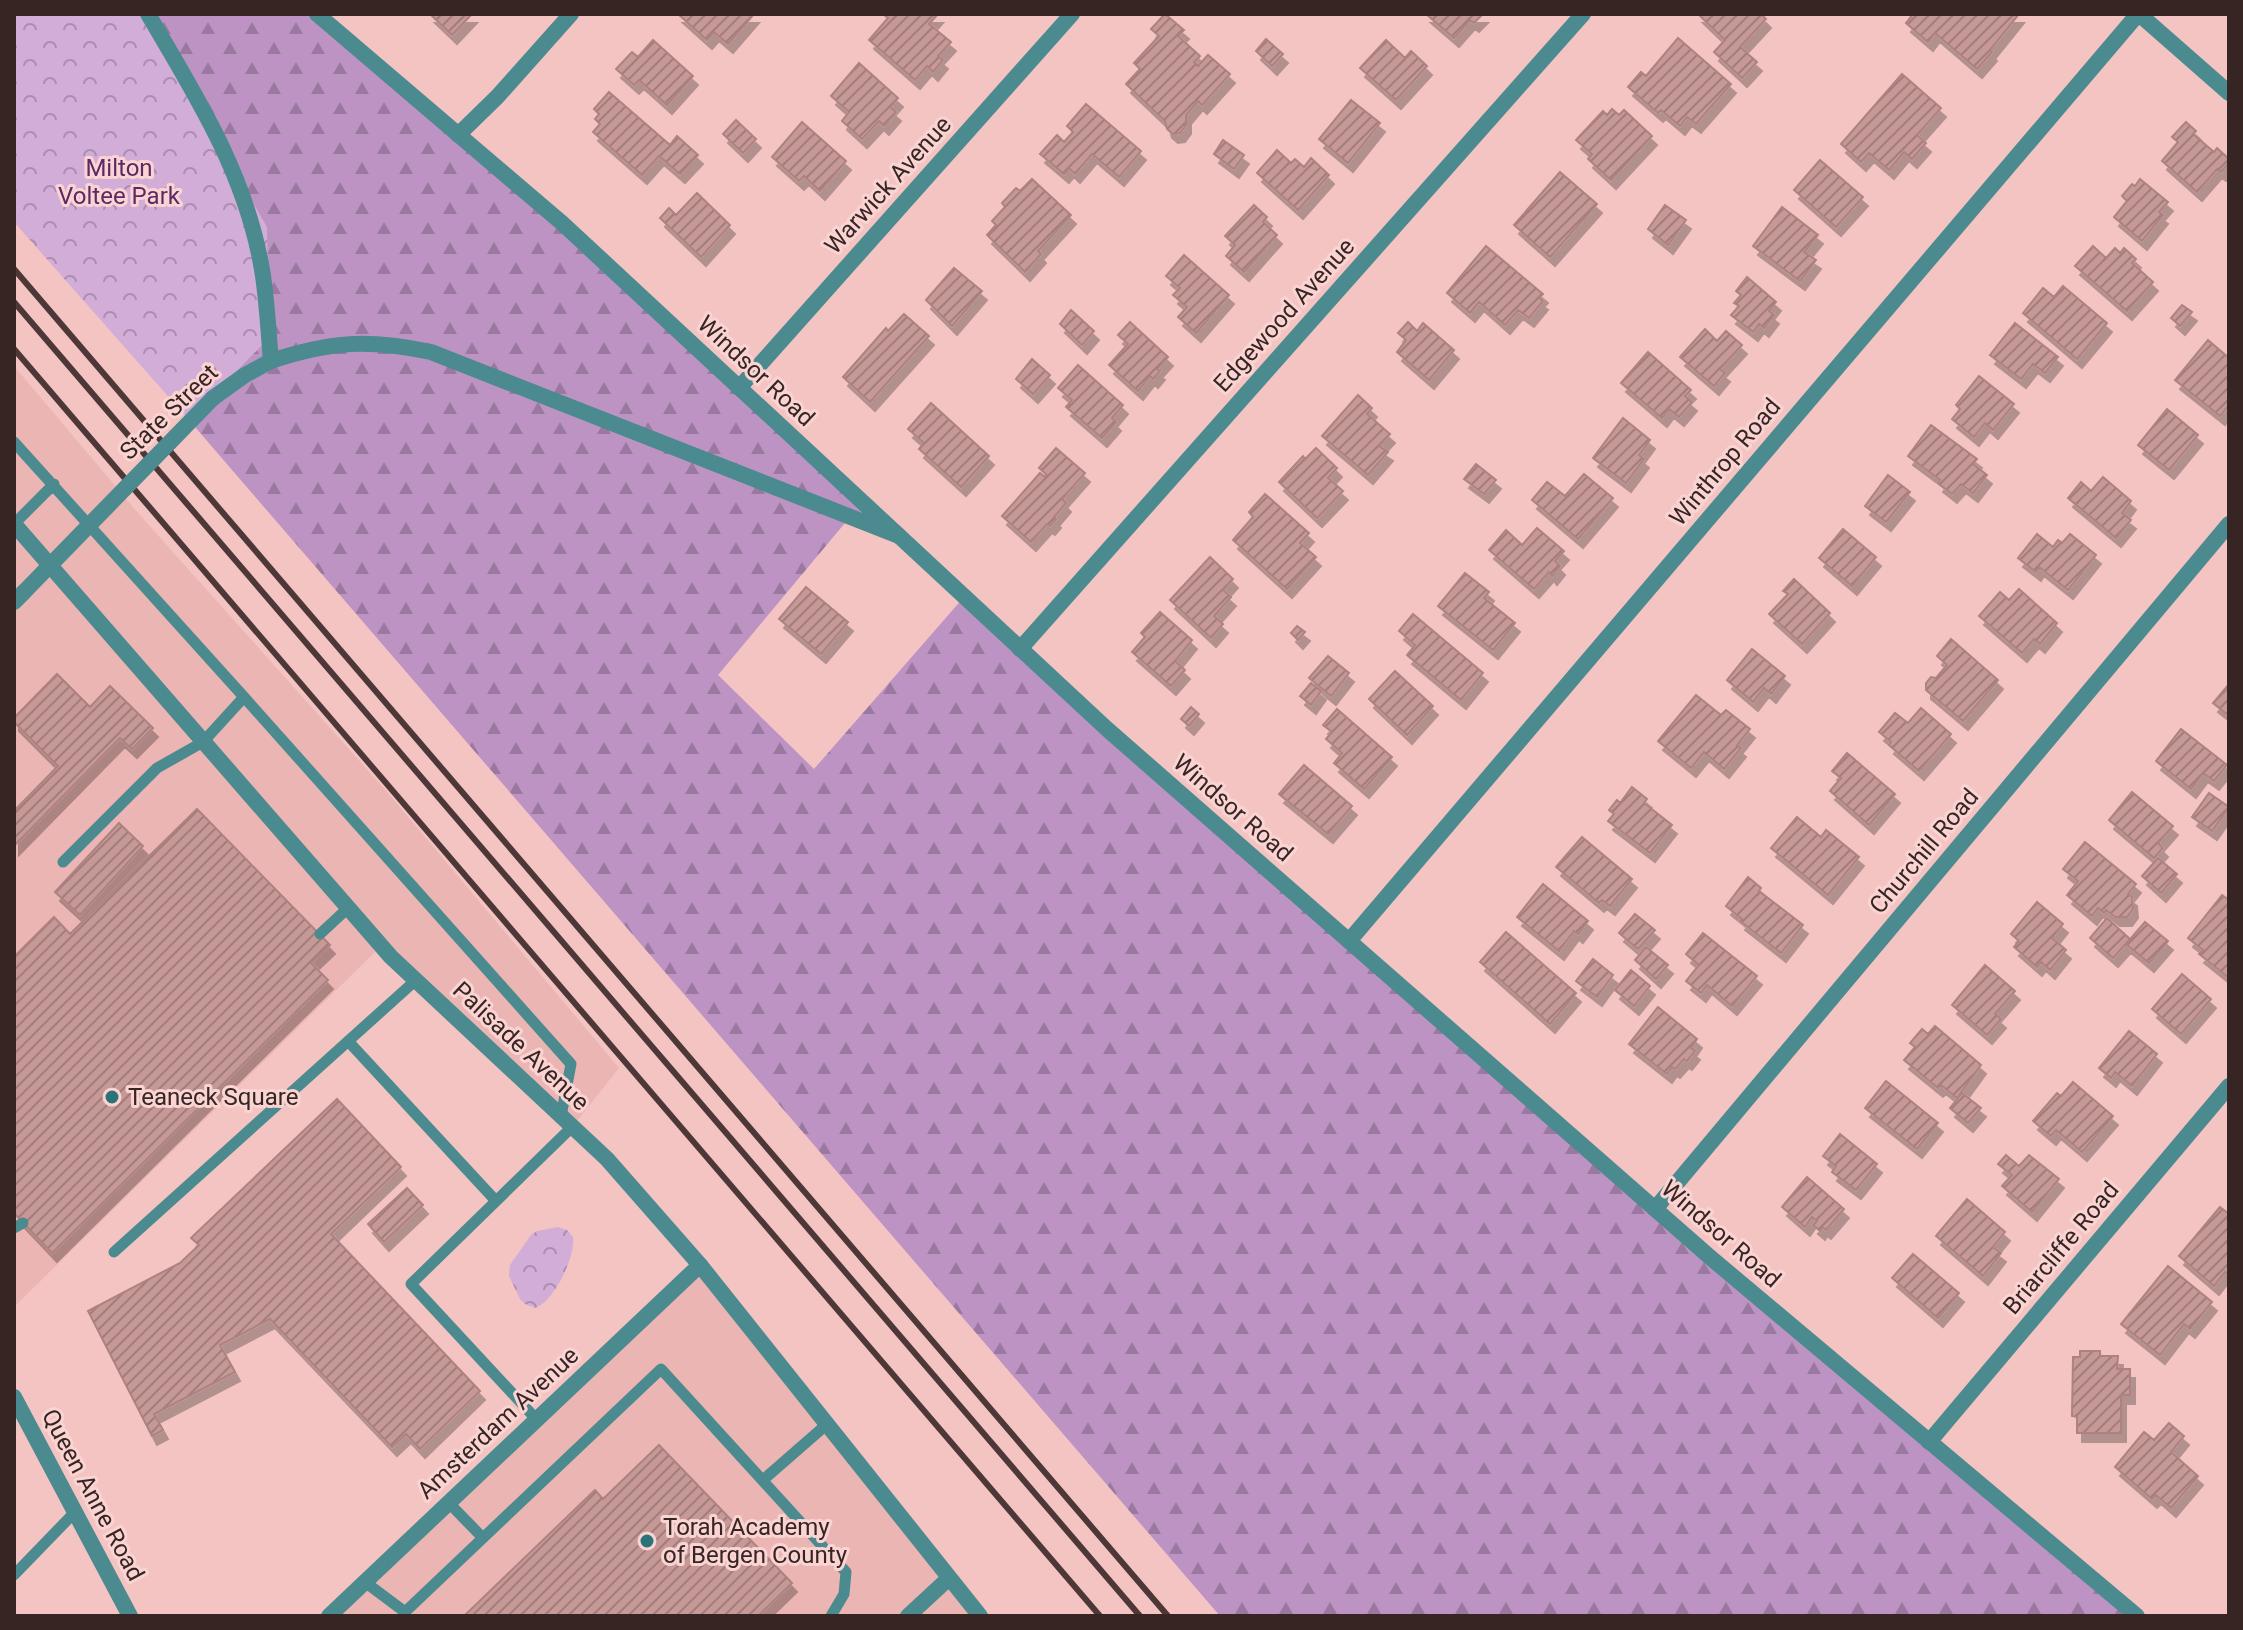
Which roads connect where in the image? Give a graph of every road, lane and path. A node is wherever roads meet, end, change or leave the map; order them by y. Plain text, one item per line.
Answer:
1 (148, 14) edge
2 (317, 14) edge
3 (571, 14) edge
4 (1072, 14) edge
5 (1583, 14) edge
6 (2138, 14) edge
7 (2229, 93) edge
8 (458, 135) junction
9 (271, 361) junction
10 (739, 388) junction
11 (14, 442) edge
12 (54, 484) junction
13 (14, 524) edge
14 (2229, 524) edge
15 (899, 536) junction
16 (19, 597) edge
17 (1020, 649) junction
18 (244, 697) junction
19 (203, 742) junction
20 (63, 862) dead end
21 (348, 908) junction
22 (320, 934) dead end
23 (1349, 941) junction
24 (416, 980) junction
25 (348, 1041) junction
26 (2229, 1086) edge
27 (566, 1121) junction
28 (496, 1201) junction
29 (1655, 1209) junction
30 (114, 1252) dead end
31 (700, 1265) junction
32 (14, 1397) edge
33 (537, 1420) junction
34 (826, 1425) junction
35 (1929, 1442) junction
36 (763, 1480) junction
37 (449, 1503) junction
38 (75, 1512) junction
39 (483, 1538) junction
40 (14, 1575) edge
41 (948, 1579) junction
42 (365, 1582) junction
43 (130, 1616) edge
44 (329, 1616) edge
45 (831, 1616) edge
46 (908, 1616) edge
47 (980, 1616) edge
48 (2137, 1616) edge

1 - 9 street
2 - 8 street, Windsor Road
3 - 8 street
4 - 10 street, Warwick Avenue
5 - 17 street, Edgewood Avenue
6 - 7 street
6 - 23 street, Winthrop Road
8 - 10 street, Windsor Road
9 - 15 street, State Street
9 - 16 street, State Street, bridge
10 - 15 street, Windsor Road
11 - 12 lane
12 - 13 lane
12 - 18 lane
13 - 19 street, Palisade Avenue
14 - 29 street, Churchill Road
15 - 17 street, Windsor Road
17 - 23 street, Windsor Road
18 - 19 lane
18 - 27 lane
19 - 20 lane
19 - 21 street, Palisade Avenue
21 - 22 lane
21 - 24 street, Palisade Avenue
23 - 29 street, Windsor Road
24 - 25 lane
24 - 27 street, Palisade Avenue
25 - 28 lane
25 - 30 lane
26 - 35 street, Briarcliffe Road
27 - 28 lane
27 - 31 street, Palisade Avenue
28 - 33 lane
29 - 35 street, Windsor Road
31 - 33 street, Amsterdam Avenue
31 - 34 street, Palisade Avenue
32 - 38 street, Queen Anne Road
33 - 37 street, Amsterdam Avenue
34 - 36 lane
34 - 41 street, Palisade Avenue
35 - 48 street, Windsor Road
36 - 39 lane
36 - 45 lane
37 - 39 lane
37 - 42 street, Amsterdam Avenue
38 - 40 lane
38 - 43 street, Queen Anne Road
39 - 42 lane
41 - 46 street
41 - 47 street, Palisade Avenue
42 - 44 street, Amsterdam Avenue

